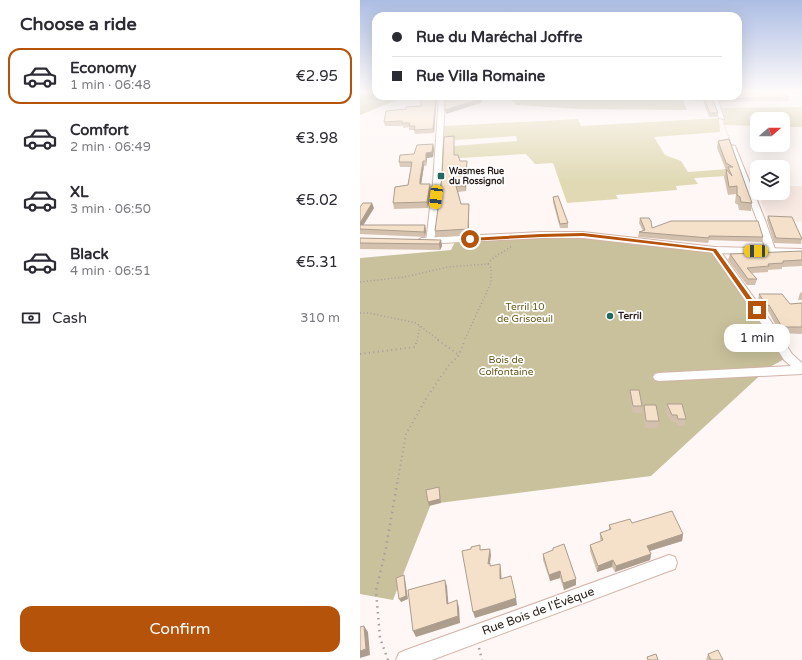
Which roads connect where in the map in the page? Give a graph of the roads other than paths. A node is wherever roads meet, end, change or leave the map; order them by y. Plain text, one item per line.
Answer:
1 (440, 122) edge
2 (732, 146) edge
3 (410, 241) edge
4 (430, 242) junction
5 (715, 250) junction
6 (771, 252) junction
7 (802, 252) edge
8 (802, 370) edge
9 (659, 377) dead end
10 (669, 563) dead end
11 (406, 660) edge

1 - 4 street
2 - 6 street
3 - 4 street
4 - 5 street
5 - 6 street
5 - 8 street
6 - 7 street
8 - 9 street
10 - 11 street, Rue Bois de l'Évêque

